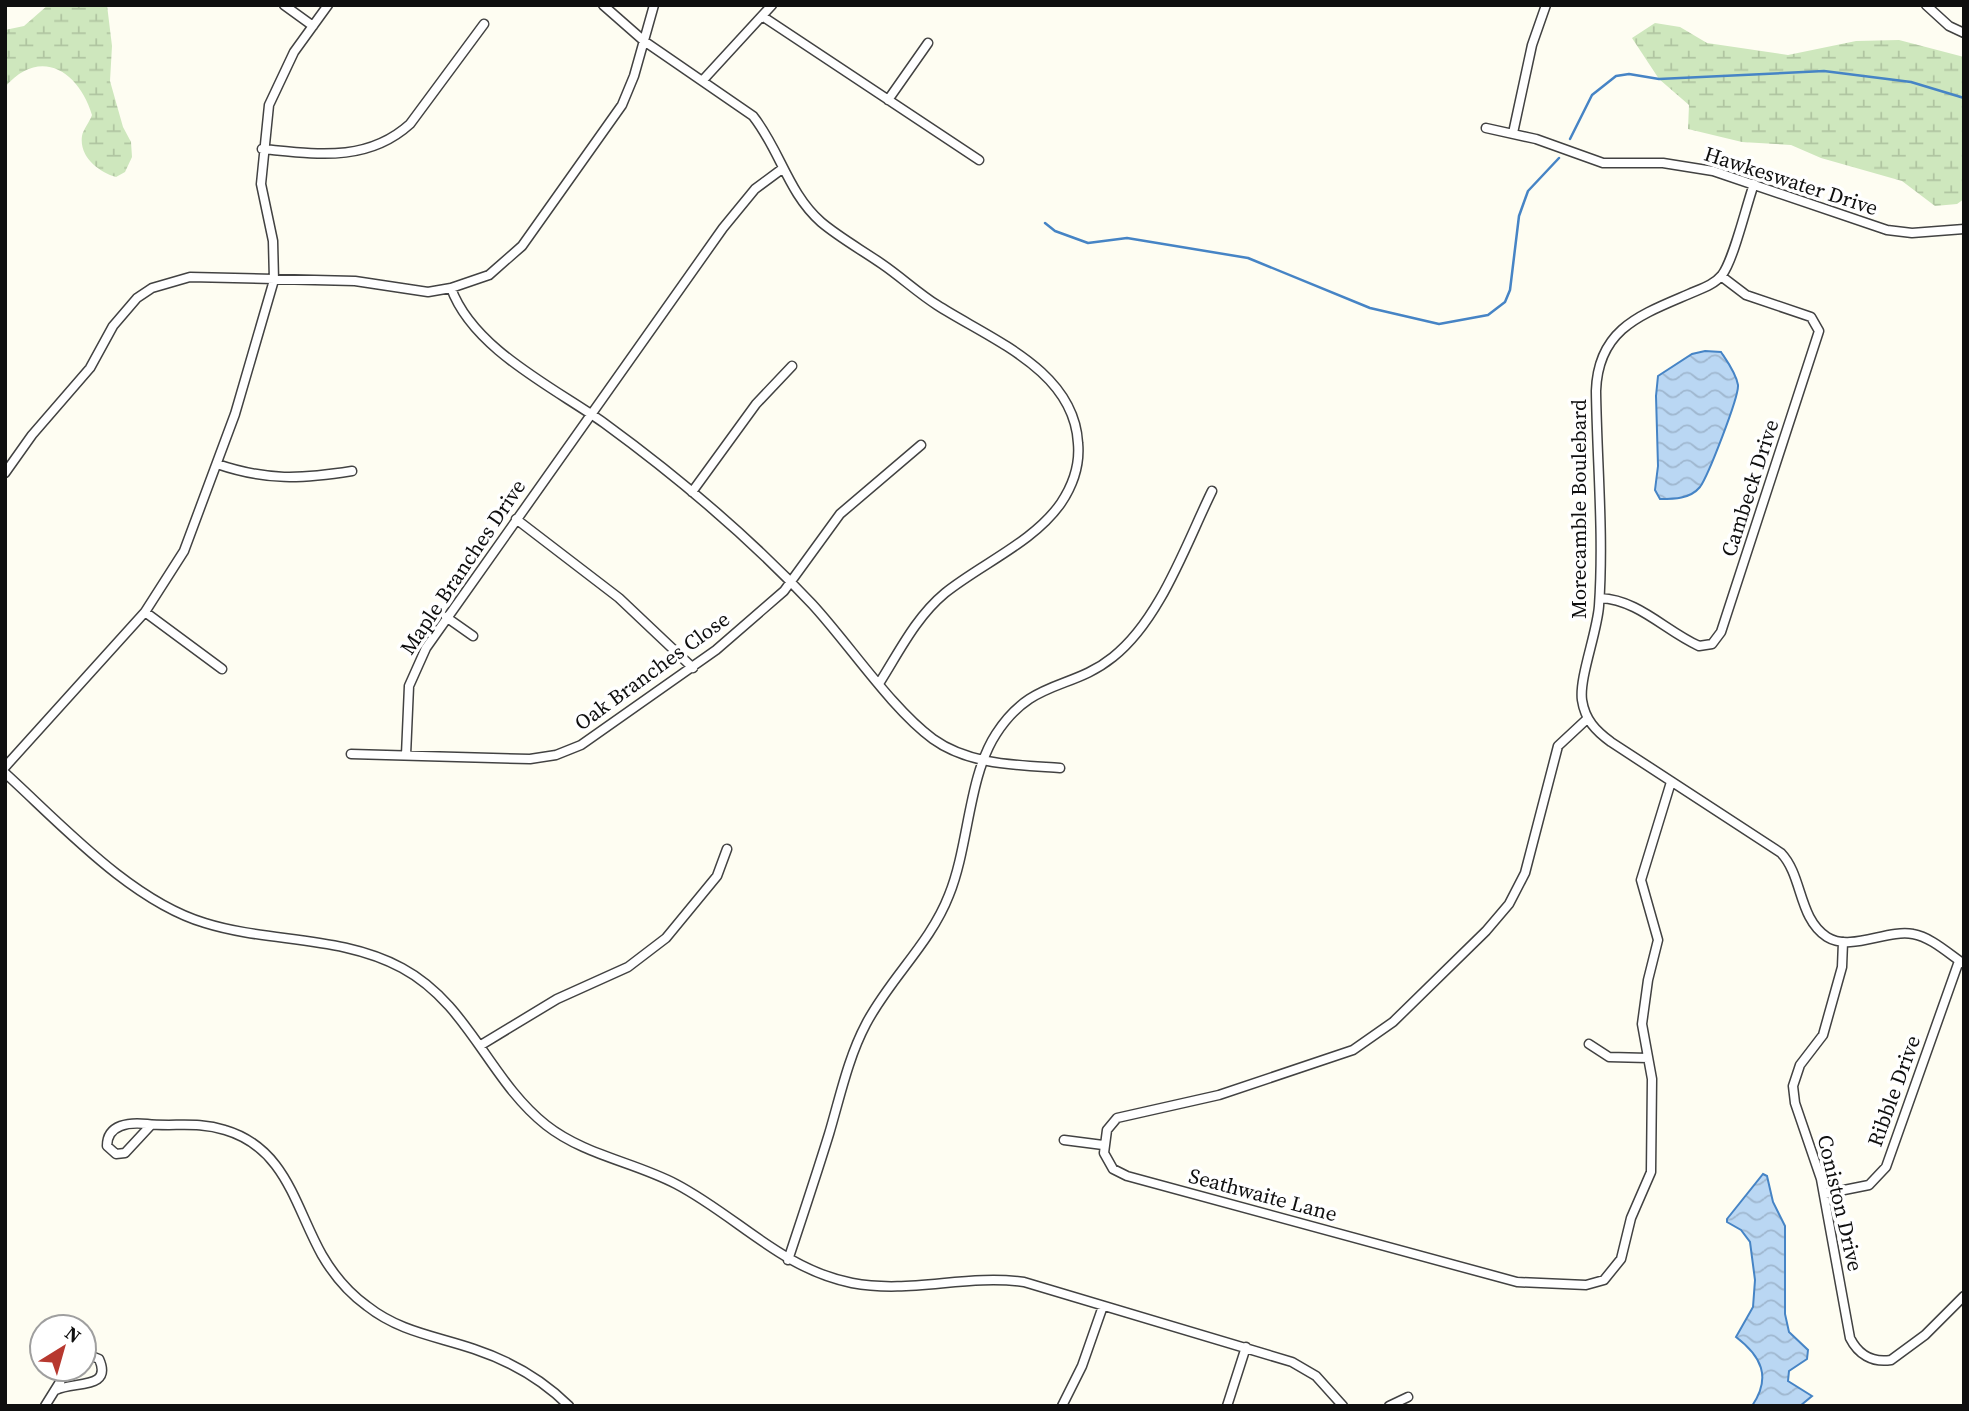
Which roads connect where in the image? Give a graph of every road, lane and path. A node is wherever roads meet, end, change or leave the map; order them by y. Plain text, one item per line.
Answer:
1 (284, 5) edge
2 (328, 5) edge
3 (603, 5) edge
4 (654, 5) edge
5 (772, 5) edge
6 (1546, 5) edge
7 (1926, 5) edge
8 (762, 16) junction
9 (484, 24) dead end
10 (313, 26) junction
11 (1964, 33) edge
12 (644, 41) junction
13 (928, 43) dead end
14 (704, 80) junction
15 (888, 100) junction
16 (1486, 128) dead end
17 (1513, 133) junction
18 (262, 149) junction
19 (979, 160) dead end
20 (782, 169) junction
21 (1754, 184) junction
22 (1964, 229) edge
23 (1721, 276) junction
24 (274, 279) junction
25 (451, 288) junction
26 (792, 366) dead end
27 (591, 414) junction
28 (921, 445) dead end
29 (217, 464) junction
30 (352, 471) dead end
31 (5, 473) edge
32 (1212, 491) dead end
33 (692, 492) junction
34 (516, 519) junction
35 (791, 583) junction
36 (1600, 598) junction
37 (145, 612) junction
38 (446, 617) junction
39 (473, 636) dead end
40 (693, 668) junction
41 (222, 669) dead end
42 (880, 682) junction
43 (1587, 719) junction
44 (351, 754) dead end
45 (406, 755) junction
46 (982, 760) junction
47 (5, 767) edge
48 (1060, 768) dead end
49 (5, 773) edge
50 (1671, 782) junction
51 (727, 849) dead end
52 (1843, 942) junction
53 (1961, 962) edge
54 (1589, 1044) dead end
55 (481, 1045) junction
56 (1648, 1058) junction
57 (151, 1125) junction
58 (1064, 1140) dead end
59 (1103, 1145) junction
60 (1824, 1194) junction
61 (788, 1260) junction
62 (1964, 1296) edge
63 (1104, 1306) junction
64 (1246, 1347) junction
65 (98, 1359) edge
66 (98, 1380) edge
67 (60, 1383) edge
68 (93, 1383) edge
69 (56, 1390) junction
70 (1408, 1397) dead end
71 (45, 1406) edge
72 (569, 1406) edge
73 (1062, 1406) edge
74 (1227, 1406) edge
75 (1343, 1406) edge
76 (1389, 1406) edge

1 - 10 street
2 - 10 street
3 - 12 street
4 - 12 street
5 - 8 street
6 - 17 street
7 - 11 street
8 - 14 street
8 - 15 street
9 - 18 street
10 - 18 street
12 - 14 street
12 - 25 street
13 - 15 street
14 - 20 street
15 - 19 street
16 - 17 street, Hawkeswater Drive
17 - 21 street, Hawkeswater Drive
18 - 24 street
20 - 27 street, Maple Branches Drive
20 - 42 street
21 - 22 street, Hawkeswater Drive
21 - 23 street
23 - 36 street, Morecamble Boulebard
23 - 36 street, Cambeck Drive
24 - 25 street
24 - 29 street
24 - 31 street
25 - 27 street
26 - 33 street
27 - 33 street
27 - 34 street, Maple Branches Drive
28 - 35 street, Oak Branches Close
29 - 30 street
29 - 37 street
32 - 46 street
33 - 35 street
34 - 38 street, Maple Branches Drive
34 - 40 street
35 - 40 street, Oak Branches Close
35 - 42 street
36 - 43 street, Morecamble Boulebard
37 - 41 street
37 - 47 street
38 - 39 street
38 - 45 street, Maple Branches Drive
40 - 45 street, Oak Branches Close
42 - 46 street
43 - 50 street
43 - 59 street
44 - 45 street, Oak Branches Close
46 - 48 street
46 - 61 street
49 - 55 street
50 - 52 street
50 - 56 street, Seathwaite Lane
51 - 55 street
52 - 53 street
52 - 60 street, Coniston Drive
53 - 60 street, Ribble Drive
54 - 56 street
55 - 61 street
56 - 59 street, Seathwaite Lane
57 - 57 street
57 - 72 street
58 - 59 street
60 - 62 street, Coniston Drive
61 - 63 street
63 - 64 street
63 - 73 street
64 - 74 street
64 - 75 street
65 - 66 street
67 - 69 street
68 - 69 street
69 - 71 street
70 - 76 street

